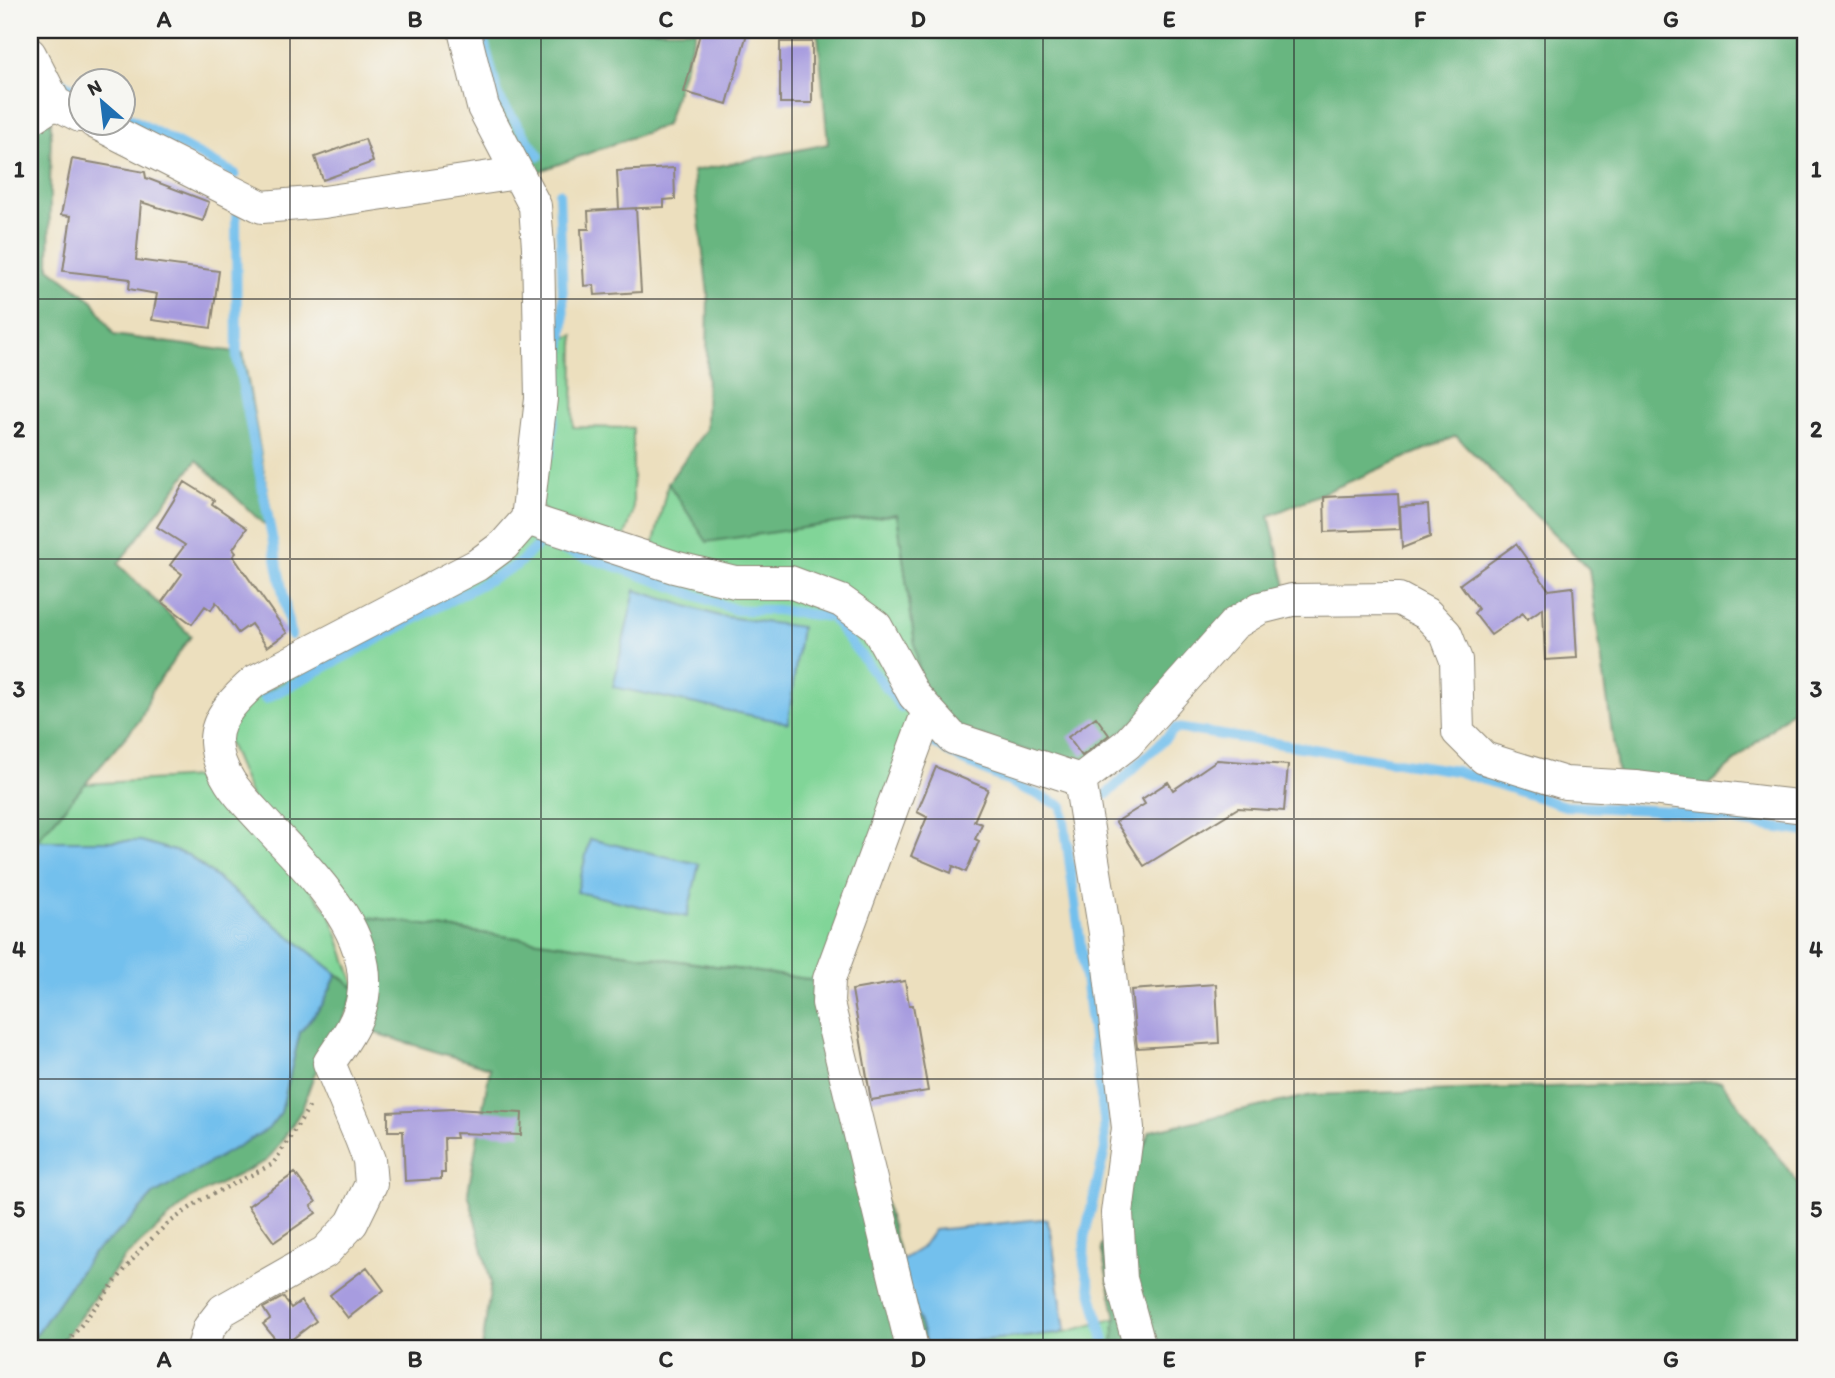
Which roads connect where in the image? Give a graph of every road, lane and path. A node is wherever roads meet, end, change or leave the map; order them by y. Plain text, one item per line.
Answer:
1 (464, 30) edge
2 (30, 54) edge
3 (55, 112) edge
4 (122, 136) edge
5 (517, 173) junction
6 (527, 519) junction
7 (928, 711) junction
8 (1080, 780) junction
9 (1805, 807) edge
10 (329, 1063) junction
11 (63, 1348) edge
12 (203, 1348) edge
13 (912, 1348) edge
14 (1140, 1348) edge

1 - 5 street
2 - 3 street
4 - 5 street
5 - 6 street
6 - 7 street
6 - 10 street
7 - 8 street
7 - 13 street
8 - 9 street
8 - 14 street
10 - 11 path
10 - 12 street

